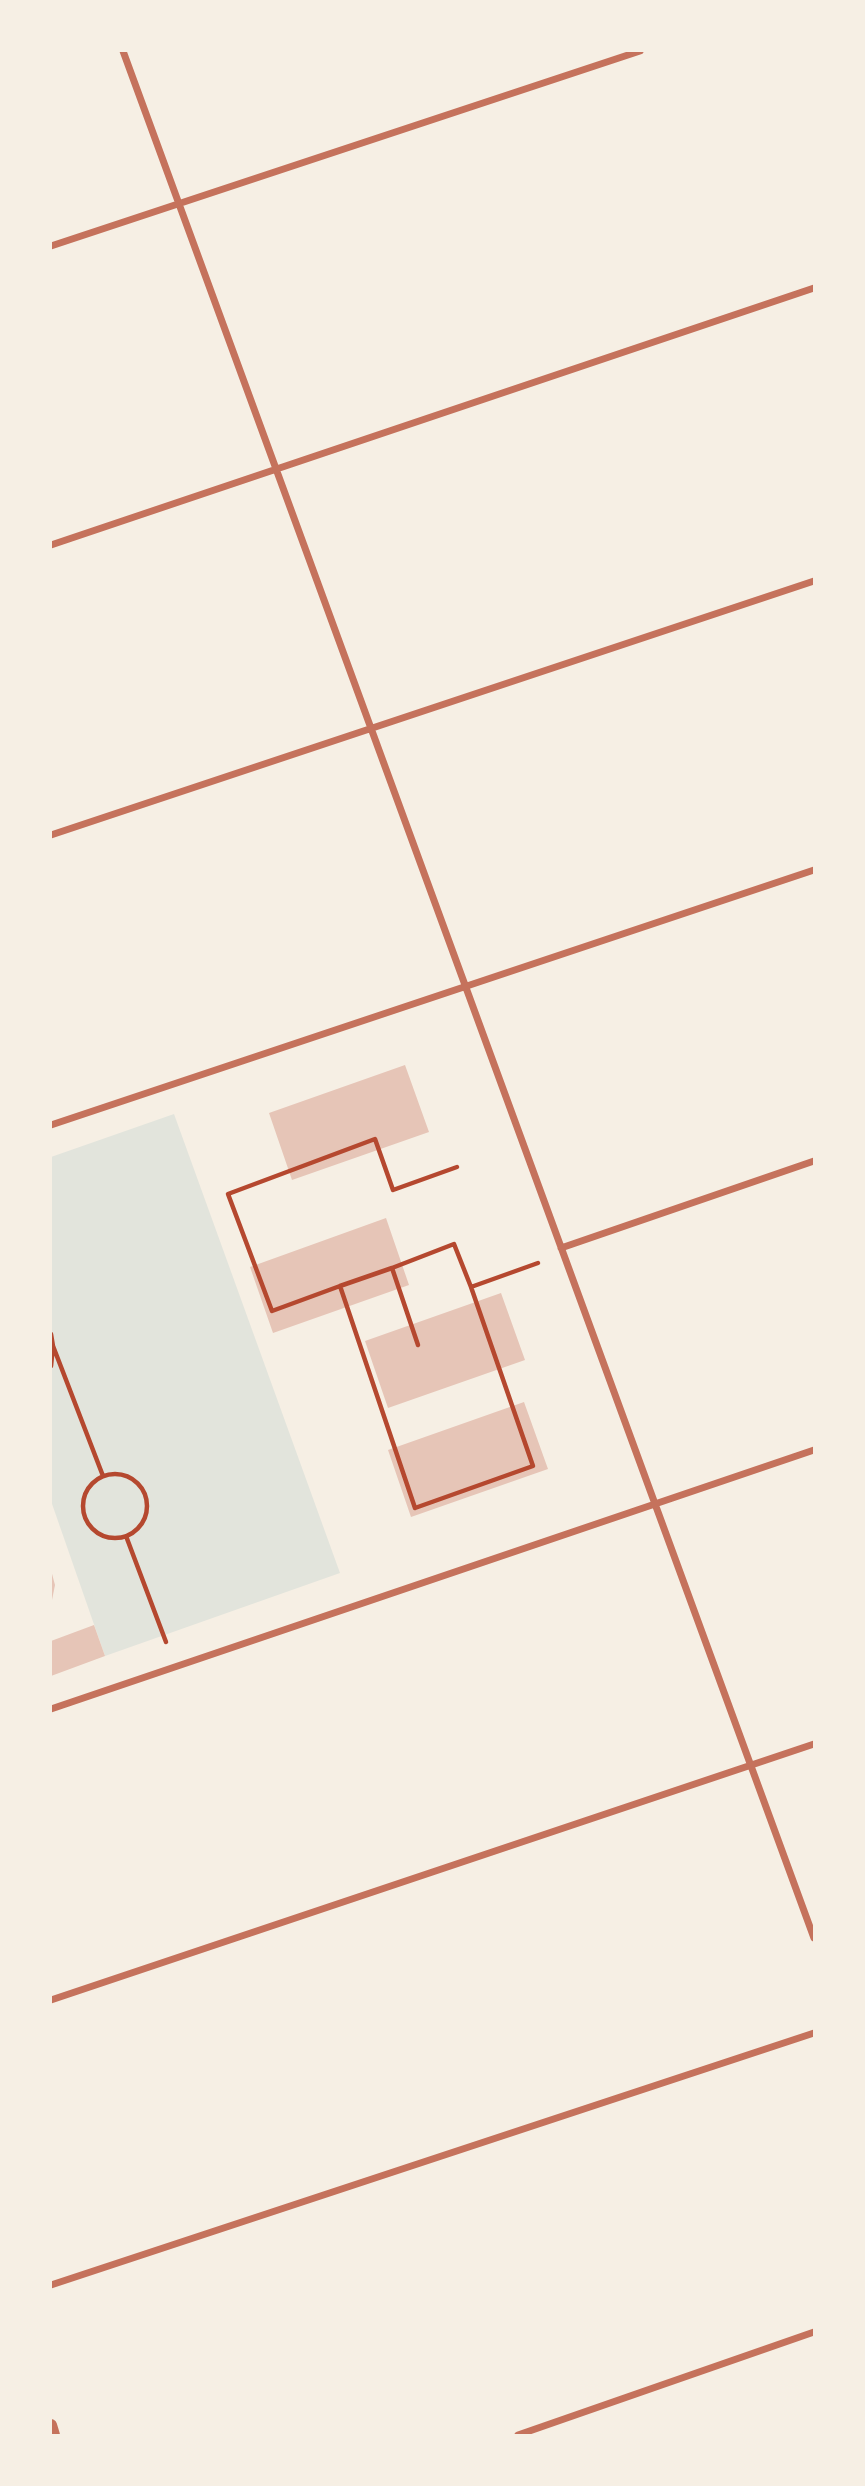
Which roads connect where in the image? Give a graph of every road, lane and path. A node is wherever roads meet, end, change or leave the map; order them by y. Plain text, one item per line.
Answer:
1 (123, 51) edge
2 (640, 51) edge
3 (179, 204) junction
4 (51, 246) edge
5 (814, 288) edge
6 (276, 469) junction
7 (51, 545) edge
8 (814, 581) edge
9 (371, 728) junction
10 (51, 835) edge
11 (814, 870) edge
12 (465, 986) junction
13 (51, 1125) edge
14 (814, 1161) edge
15 (457, 1167) dead end
16 (561, 1248) junction
17 (538, 1263) dead end
18 (392, 1268) junction
19 (341, 1286) junction
20 (471, 1287) junction
21 (51, 1334) edge
22 (418, 1345) dead end
23 (53, 1346) junction
24 (51, 1366) edge
25 (814, 1450) edge
26 (103, 1476) junction
27 (655, 1504) junction
28 (127, 1536) junction
29 (166, 1642) dead end
30 (51, 1709) edge
31 (814, 1744) edge
32 (751, 1765) junction
33 (814, 1938) edge
34 (51, 2000) edge
35 (814, 2033) edge
36 (51, 2285) edge
37 (814, 2332) edge
38 (51, 2425) edge
39 (54, 2435) edge
40 (517, 2435) edge

1 - 3 street
2 - 3 street
3 - 4 street
3 - 6 street
5 - 6 street
6 - 7 street
6 - 9 street
8 - 9 street
9 - 10 street
9 - 12 street
11 - 12 street
12 - 13 street
12 - 16 street
14 - 16 street
15 - 19 path
16 - 27 street
17 - 20 path
18 - 19 path
18 - 20 path
18 - 22 path
19 - 20 path
21 - 23 path
23 - 24 path
23 - 26 path
25 - 27 street
26 - 28 path
26 - 28 path
27 - 30 street
27 - 32 street
28 - 29 path
31 - 32 street
32 - 33 street
32 - 34 street
35 - 36 street
37 - 40 street
38 - 39 street

